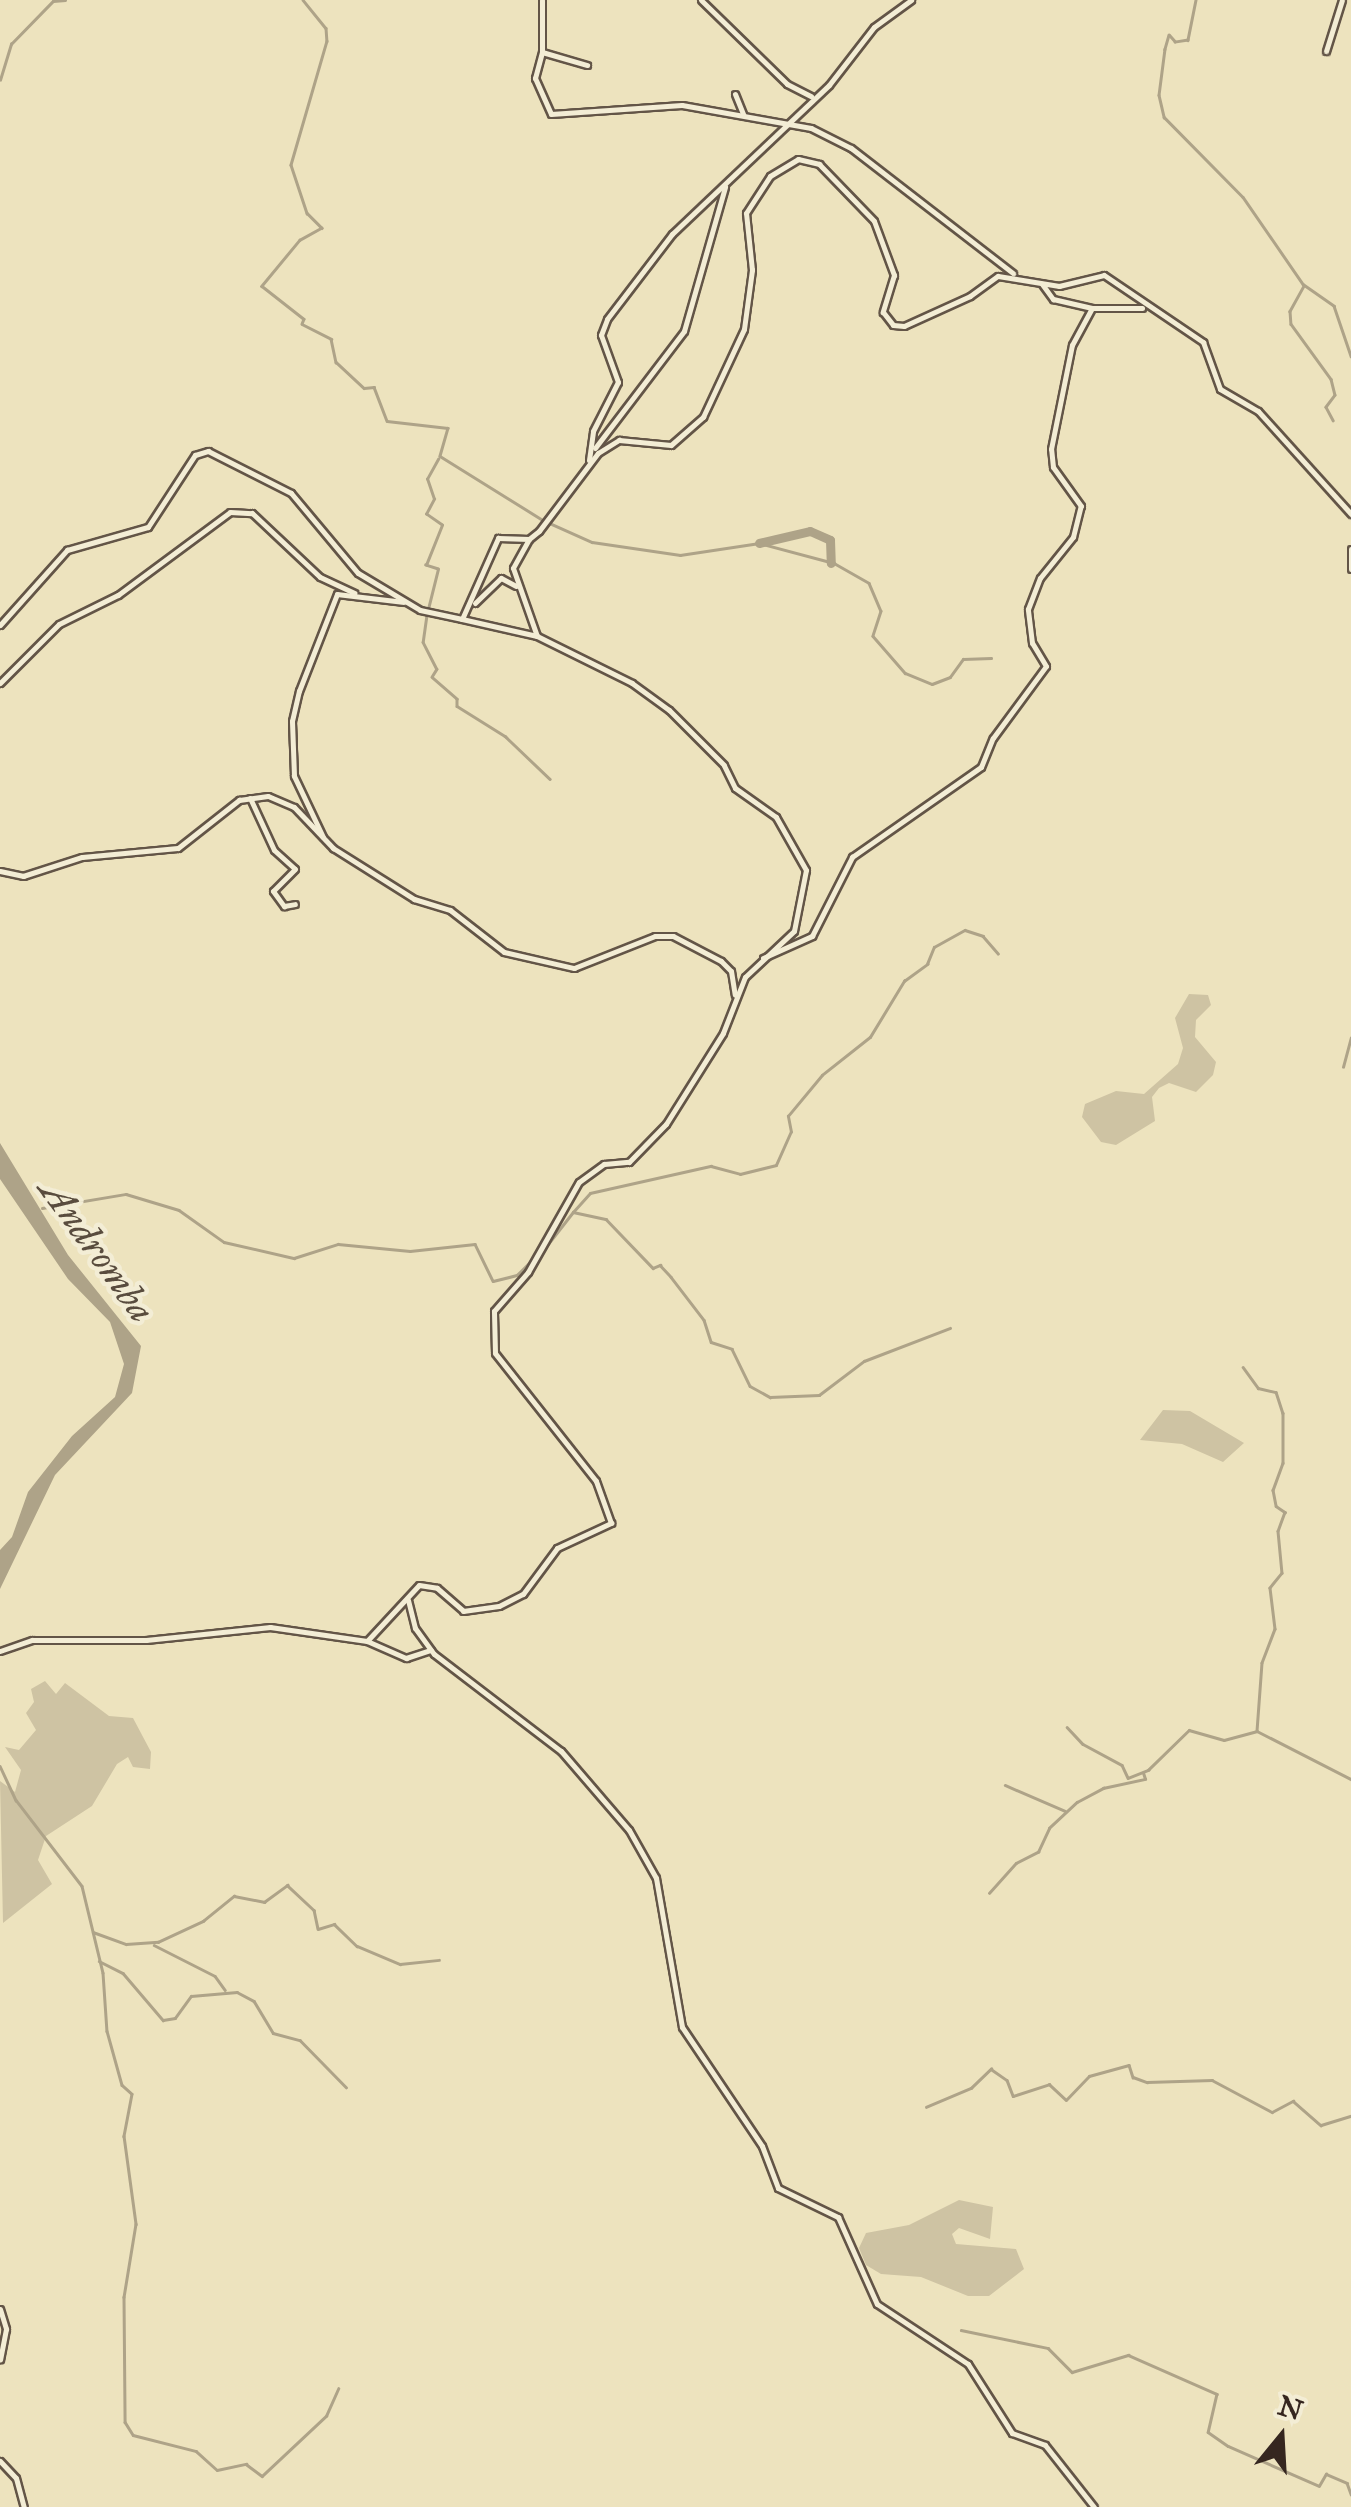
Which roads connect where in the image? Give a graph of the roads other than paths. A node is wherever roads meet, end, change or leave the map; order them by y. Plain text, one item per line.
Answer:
1 (542, 0) edge
2 (701, 0) edge
3 (911, 0) edge
4 (1342, 0) edge
5 (1326, 51) dead end
6 (542, 52) junction
7 (586, 65) dead end
8 (735, 94) dead end
9 (811, 96) junction
10 (746, 116) junction
11 (790, 124) junction
12 (726, 184) junction
13 (1016, 274) junction
14 (1040, 282) junction
15 (1092, 308) junction
16 (1144, 308) junction
17 (593, 450) junction
18 (588, 462) junction
19 (1351, 514) edge
20 (528, 539) junction
21 (1351, 550) edge
22 (1351, 568) edge
23 (517, 586) junction
24 (354, 594) junction
25 (407, 602) junction
26 (473, 605) junction
27 (462, 618) junction
28 (0, 624) edge
29 (537, 636) junction
30 (0, 684) edge
31 (250, 798) junction
32 (324, 839) junction
33 (0, 871) edge
34 (295, 904) dead end
35 (761, 958) junction
36 (736, 994) junction
37 (408, 1600) junction
38 (367, 1641) junction
39 (431, 1650) junction
40 (0, 1651) edge
41 (0, 2309) edge
42 (0, 2360) edge
43 (0, 2461) edge
44 (24, 2507) edge
45 (1094, 2507) edge

1 - 6 street
2 - 9 street
3 - 9 street
4 - 5 street
6 - 7 street
6 - 10 street
8 - 10 street
9 - 11 street
10 - 11 street
11 - 12 street
11 - 13 street
12 - 17 street
12 - 17 street
13 - 14 street
13 - 18 street
14 - 15 street
14 - 16 street
15 - 16 street
15 - 35 street
16 - 19 street
17 - 18 street
18 - 20 street
20 - 23 street
20 - 26 street
21 - 22 street
23 - 26 street
23 - 29 street
24 - 25 street
24 - 30 street
24 - 32 street
25 - 27 street
25 - 28 street
26 - 27 street
27 - 29 street
29 - 35 street
31 - 32 street
31 - 33 street
31 - 34 street
32 - 36 street
35 - 36 street
36 - 37 street
37 - 38 street
37 - 39 street
38 - 39 street
38 - 40 street
39 - 45 street
41 - 42 street
43 - 44 street

